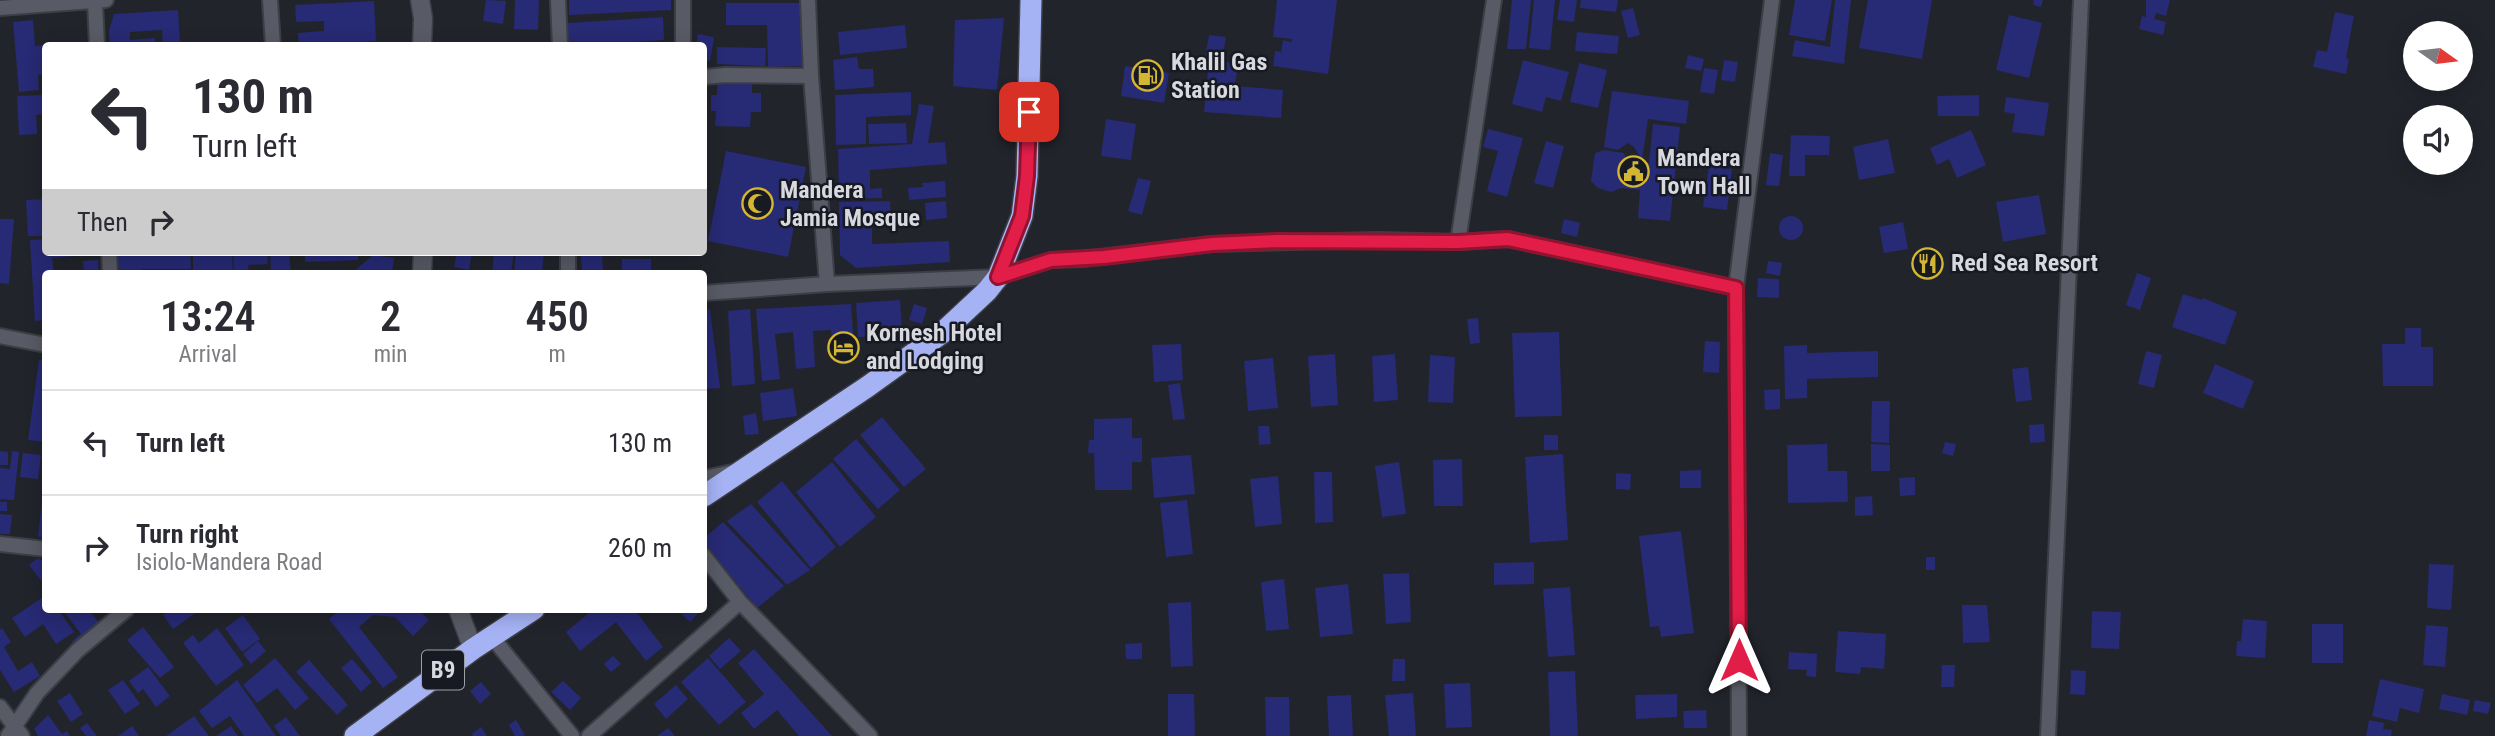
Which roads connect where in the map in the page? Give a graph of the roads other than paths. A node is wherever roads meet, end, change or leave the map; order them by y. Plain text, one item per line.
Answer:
1 (106, 0) edge
2 (271, 0) edge
3 (420, 0) edge
4 (558, 0) edge
5 (683, 0) edge
6 (808, 0) edge
7 (1031, 0) edge
8 (1494, 0) edge
9 (1772, 0) edge
10 (2081, 0) edge
11 (95, 1) edge
12 (5, 5) edge
13 (97, 42) edge
14 (272, 42) edge
15 (422, 42) edge
16 (560, 42) edge
17 (684, 42) edge
18 (811, 76) junction
19 (707, 77) edge
20 (1458, 242) junction
21 (998, 277) junction
22 (827, 284) junction
23 (1736, 288) junction
24 (707, 293) edge
25 (0, 337) edge
26 (42, 344) edge
27 (742, 470) junction
28 (707, 477) edge
29 (707, 494) edge
30 (0, 544) edge
31 (42, 549) edge
32 (707, 560) edge
33 (740, 602) junction
34 (122, 613) edge
35 (460, 613) edge
36 (528, 613) edge
37 (492, 637) junction
38 (473, 649) junction
39 (0, 707) edge
40 (15, 733) edge
41 (355, 736) edge
42 (572, 736) edge
43 (589, 736) edge
44 (870, 736) edge
45 (1740, 736) edge
46 (2048, 736) edge

1 - 11 street
2 - 14 street
3 - 15 main road
4 - 16 street
5 - 17 street
6 - 18 street
7 - 21 highway
8 - 20 street
9 - 23 street
10 - 46 street
11 - 12 street
11 - 13 street
18 - 19 street
18 - 22 street
20 - 21 street
20 - 23 street
21 - 22 street
21 - 27 highway
22 - 24 street
23 - 45 street
25 - 26 street
27 - 28 street
27 - 29 highway
30 - 31 street
32 - 33 street
33 - 43 street
33 - 44 street
34 - 40 street
35 - 38 main road
36 - 37 highway, B9
37 - 38 highway, B9
37 - 42 street
38 - 41 highway, B9
39 - 40 street

